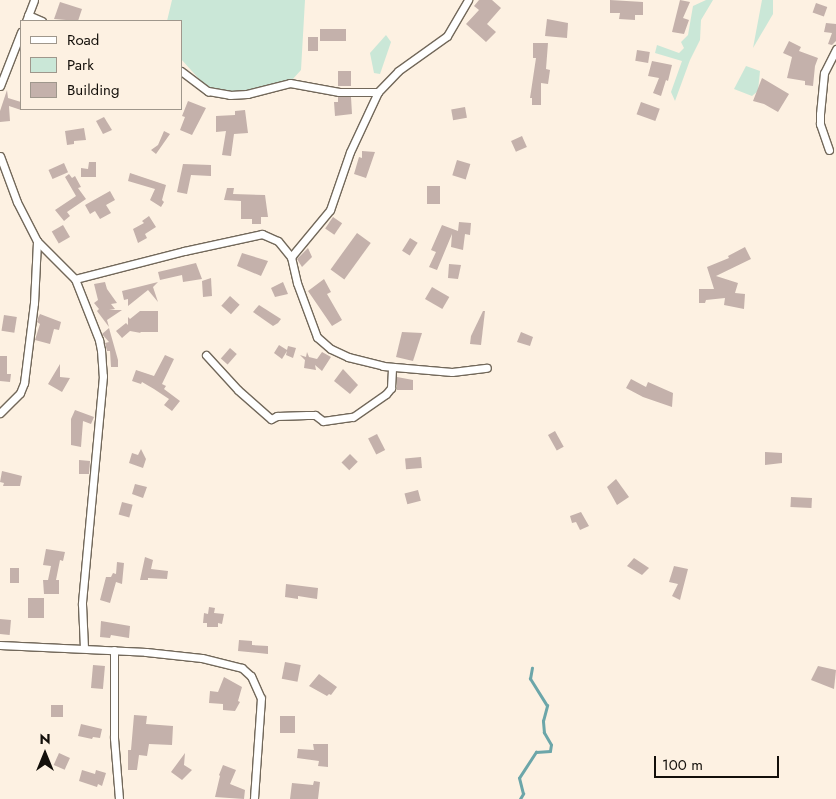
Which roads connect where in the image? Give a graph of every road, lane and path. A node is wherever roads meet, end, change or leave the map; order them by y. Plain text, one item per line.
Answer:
1 (34, 0) edge
2 (468, 0) edge
3 (27, 18) edge
4 (20, 35) edge
5 (836, 49) edge
6 (182, 72) edge
7 (0, 86) edge
8 (378, 92) junction
9 (829, 150) dead end
10 (0, 156) edge
11 (37, 241) junction
12 (291, 258) junction
13 (76, 279) junction
14 (206, 355) dead end
15 (392, 367) junction
16 (487, 368) dead end
17 (0, 413) edge
18 (0, 645) edge
19 (84, 648) junction
20 (114, 650) junction
21 (118, 798) edge
22 (254, 799) edge

1 - 3 street
2 - 8 street
4 - 7 street
5 - 9 street
6 - 8 street
8 - 12 street
10 - 11 street
11 - 13 street
11 - 17 street
12 - 13 street
12 - 15 street
13 - 19 street
14 - 15 street
15 - 16 street
18 - 19 street
19 - 20 street
20 - 21 street
20 - 22 street

